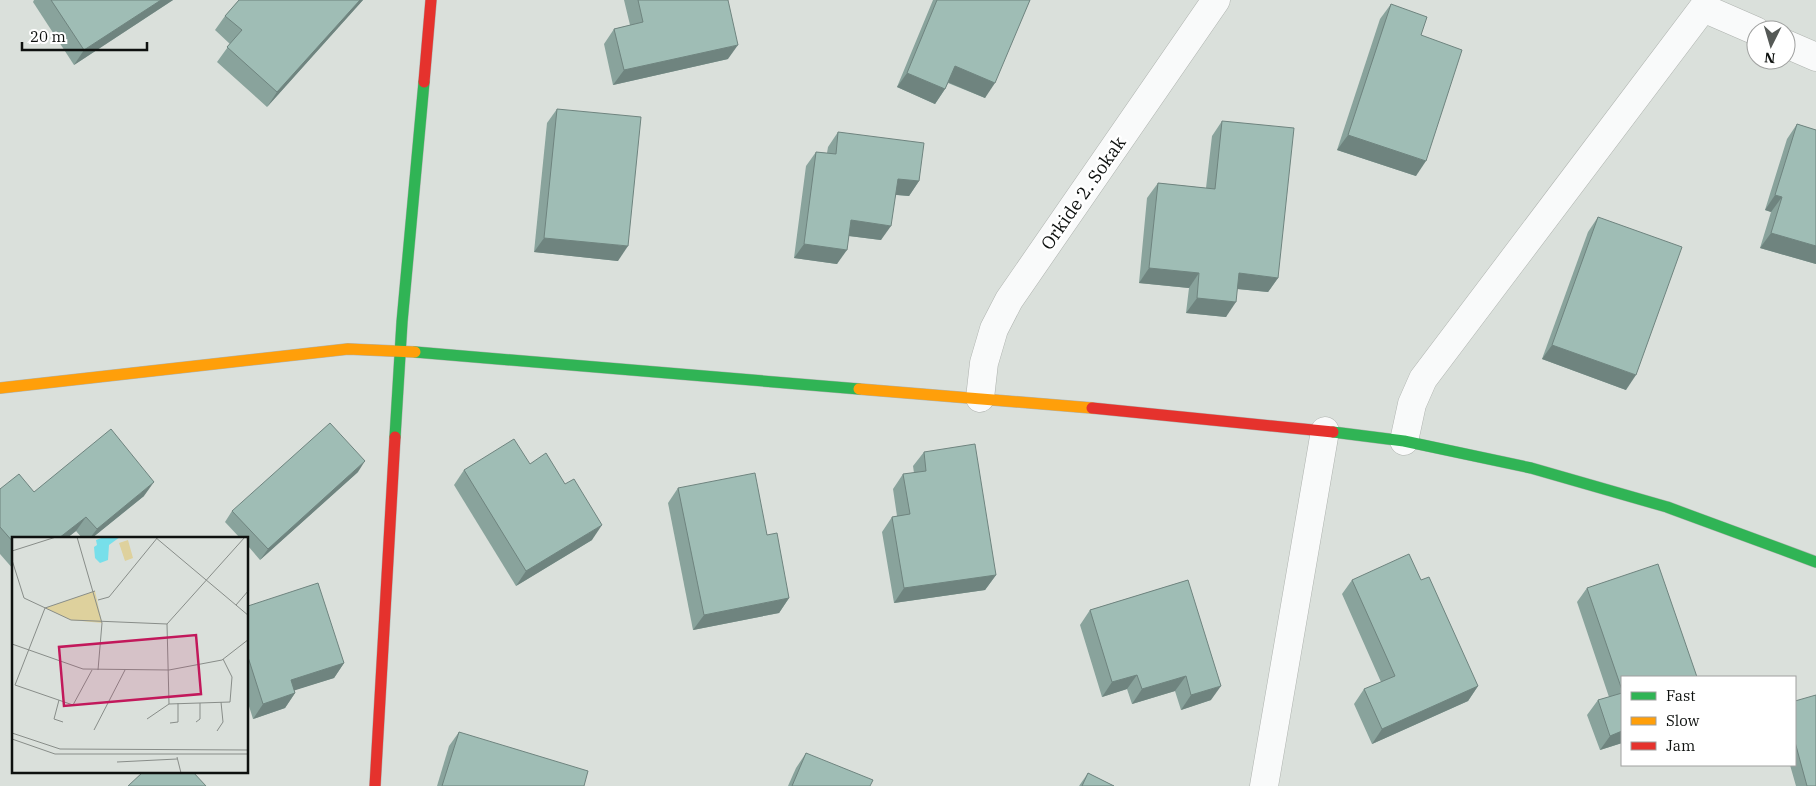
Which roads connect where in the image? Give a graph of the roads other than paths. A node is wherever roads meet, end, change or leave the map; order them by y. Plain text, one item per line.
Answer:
1 (431, 0) edge
2 (1216, 0) edge
3 (1746, 27) edge
4 (1796, 48) edge
5 (1816, 57) edge
6 (400, 350) junction
7 (0, 388) edge
8 (980, 398) junction
9 (1325, 431) junction
10 (1404, 441) junction
11 (1816, 562) edge
12 (375, 786) edge
13 (1264, 786) edge

1 - 6 street
2 - 8 street, Orkide 2. Sokak
3 - 10 street
4 - 5 street
6 - 7 street
6 - 8 street
6 - 12 street
8 - 9 street
9 - 10 street
9 - 13 street
10 - 11 street

